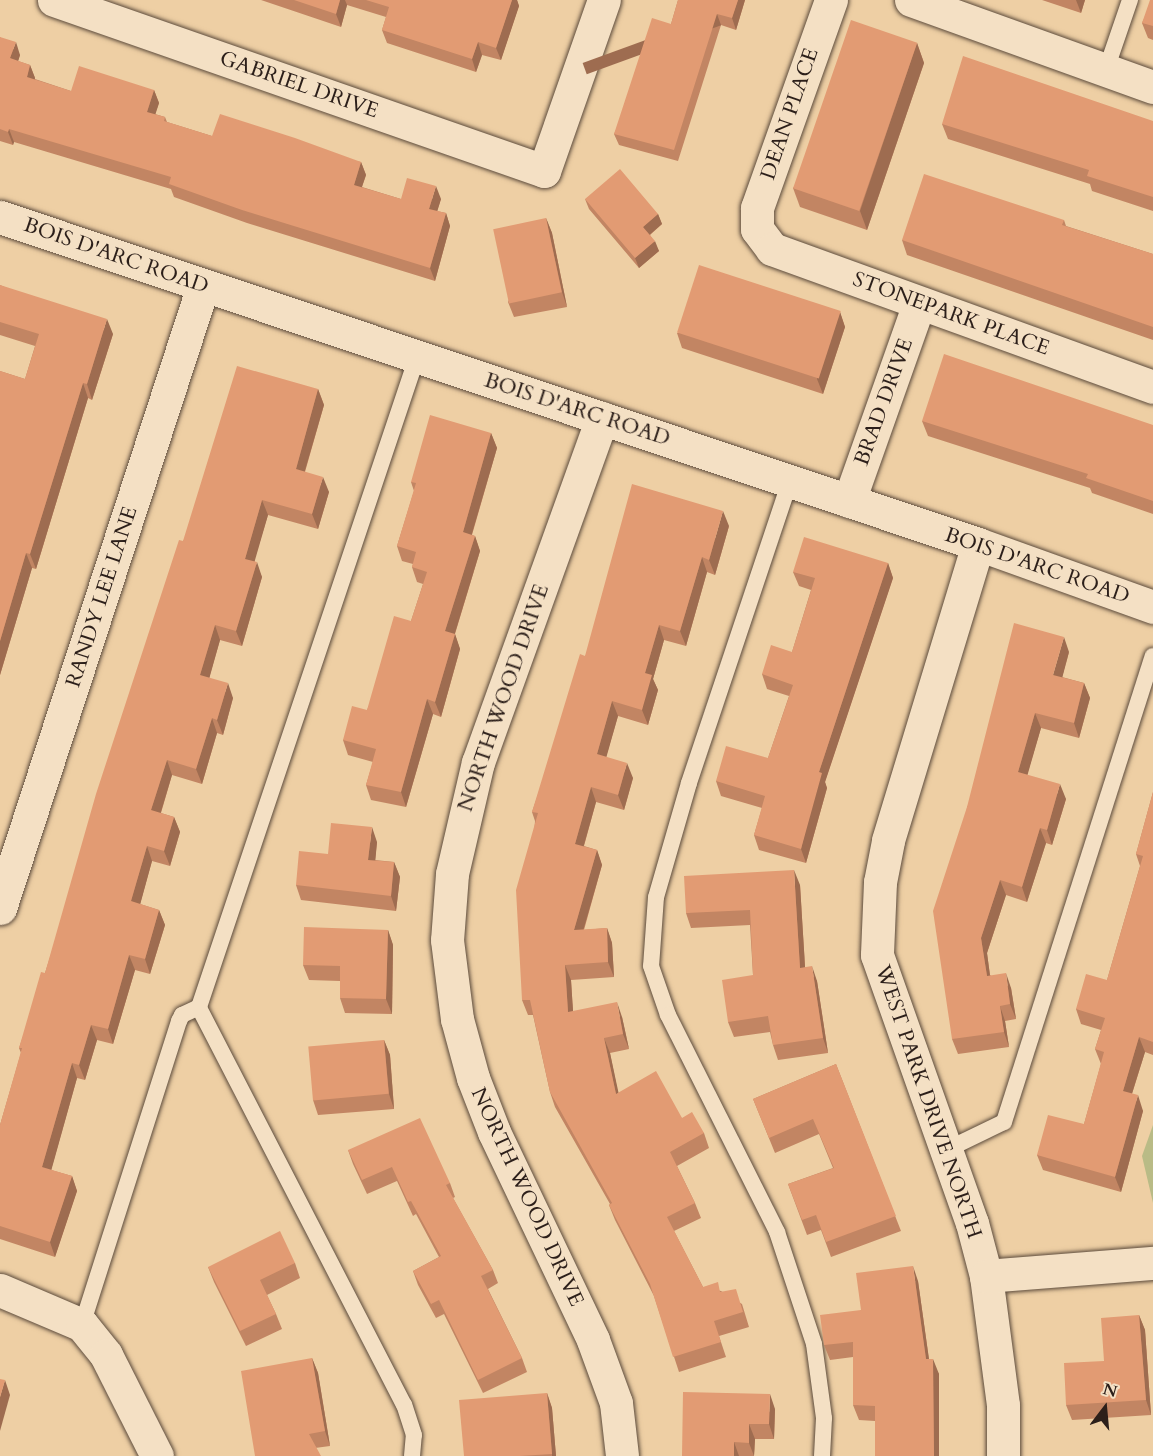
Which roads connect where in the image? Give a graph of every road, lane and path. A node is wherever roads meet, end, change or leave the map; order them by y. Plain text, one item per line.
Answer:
1 (54, 0) edge
2 (604, 0) edge
3 (831, 0) edge
4 (911, 0) edge
5 (1130, 0) edge
6 (1106, 70) junction
7 (1153, 87) edge
8 (1, 219) edge
9 (757, 229) joint
10 (203, 286) junction
11 (919, 303) junction
12 (417, 357) junction
13 (1153, 387) edge
14 (602, 418) junction
15 (790, 481) junction
16 (849, 501) junction
17 (978, 544) junction
18 (1153, 607) edge
19 (1153, 656) edge
20 (0, 908) edge
21 (199, 1007) junction
22 (946, 1150) junction
23 (1153, 1263) edge
24 (986, 1276) junction
25 (0, 1290) edge
26 (82, 1325) junction
27 (157, 1456) edge
28 (412, 1456) edge
29 (622, 1456) edge
30 (822, 1456) edge
31 (1003, 1456) edge

1 - 2 street, GABRIEL DRIVE
3 - 9 street, DEAN PLACE
4 - 6 street
5 - 6 lane
6 - 7 street
8 - 10 street, BOIS D'ARC ROAD
9 - 11 street, STONEPARK PLACE
10 - 12 street, BOIS D'ARC ROAD
10 - 20 street, RANDY LEE LANE
11 - 13 street, STONEPARK PLACE
11 - 16 street, BRAD DRIVE
12 - 14 street, BOIS D'ARC ROAD
12 - 21 lane
14 - 15 street, BOIS D'ARC ROAD
14 - 29 street, NORTH WOOD DRIVE
15 - 16 street, BOIS D'ARC ROAD
15 - 30 lane
16 - 17 street, BOIS D'ARC ROAD
17 - 18 street, BOIS D'ARC ROAD
17 - 22 street, WEST PARK DRIVE NORTH
19 - 22 lane
21 - 26 lane
21 - 28 lane
22 - 24 street, WEST PARK DRIVE NORTH
23 - 24 street
24 - 31 street, WEST PARK DRIVE NORTH
25 - 26 street
26 - 27 street

